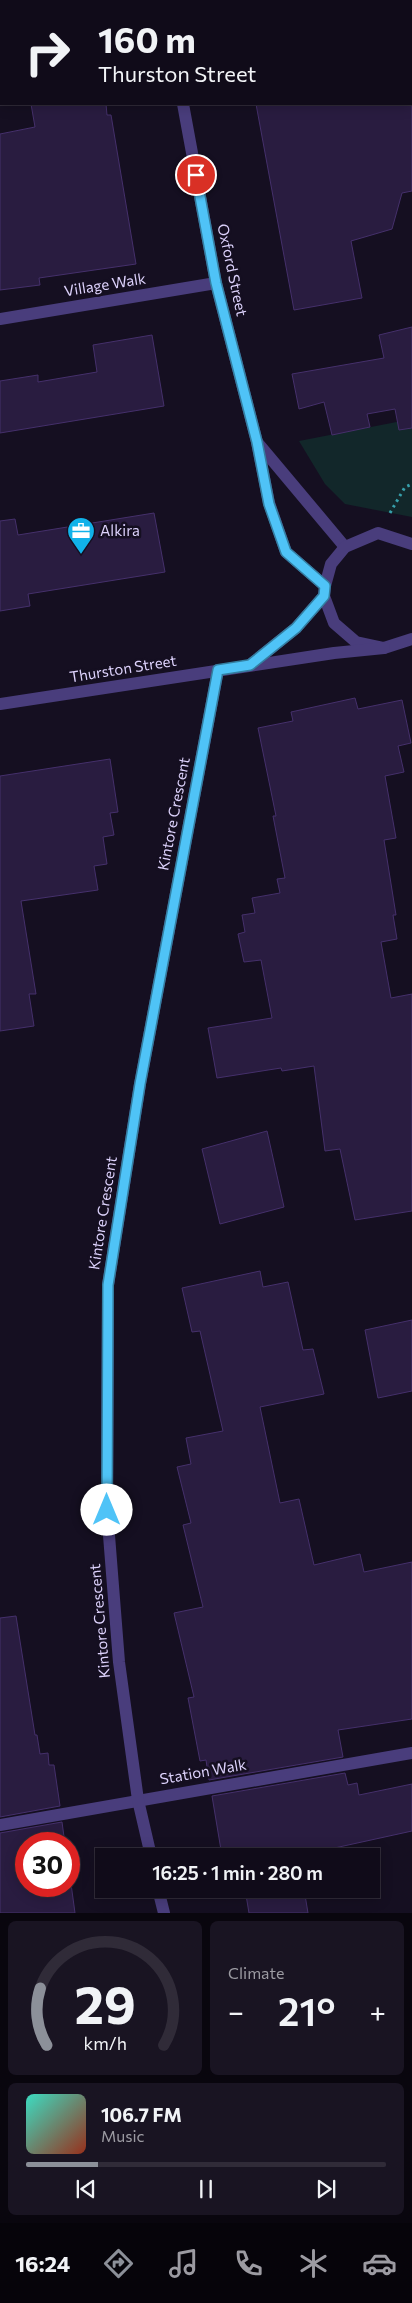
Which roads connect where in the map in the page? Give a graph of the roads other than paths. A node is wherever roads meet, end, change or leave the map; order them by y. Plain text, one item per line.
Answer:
1 (183, 105) edge
2 (216, 283) junction
3 (0, 319) edge
4 (257, 442) junction
5 (412, 544) edge
6 (345, 547) junction
7 (325, 591) junction
8 (412, 639) edge
9 (384, 648) junction
10 (250, 665) junction
11 (218, 670) junction
12 (0, 704) edge
13 (412, 1753) edge
14 (138, 1800) junction
15 (0, 1825) edge
16 (148, 1848) edge
17 (160, 1898) edge
18 (164, 1913) edge

1 - 2 street, Oxford Street
2 - 3 street, Village Walk
2 - 4 street, Oxford Street
4 - 6 street, Oxford Street
4 - 7 street, Oxford Street
5 - 6 street
6 - 7 street
7 - 9 street
7 - 10 street, Thurston Street
8 - 9 street, Thurston Street
9 - 10 street, Thurston Street
10 - 11 street, Thurston Street
11 - 12 street, Thurston Street
11 - 14 street, Kintore Crescent
13 - 14 street, Station Walk
14 - 15 street, Station Walk
14 - 16 street, Kintore Crescent
17 - 18 street

